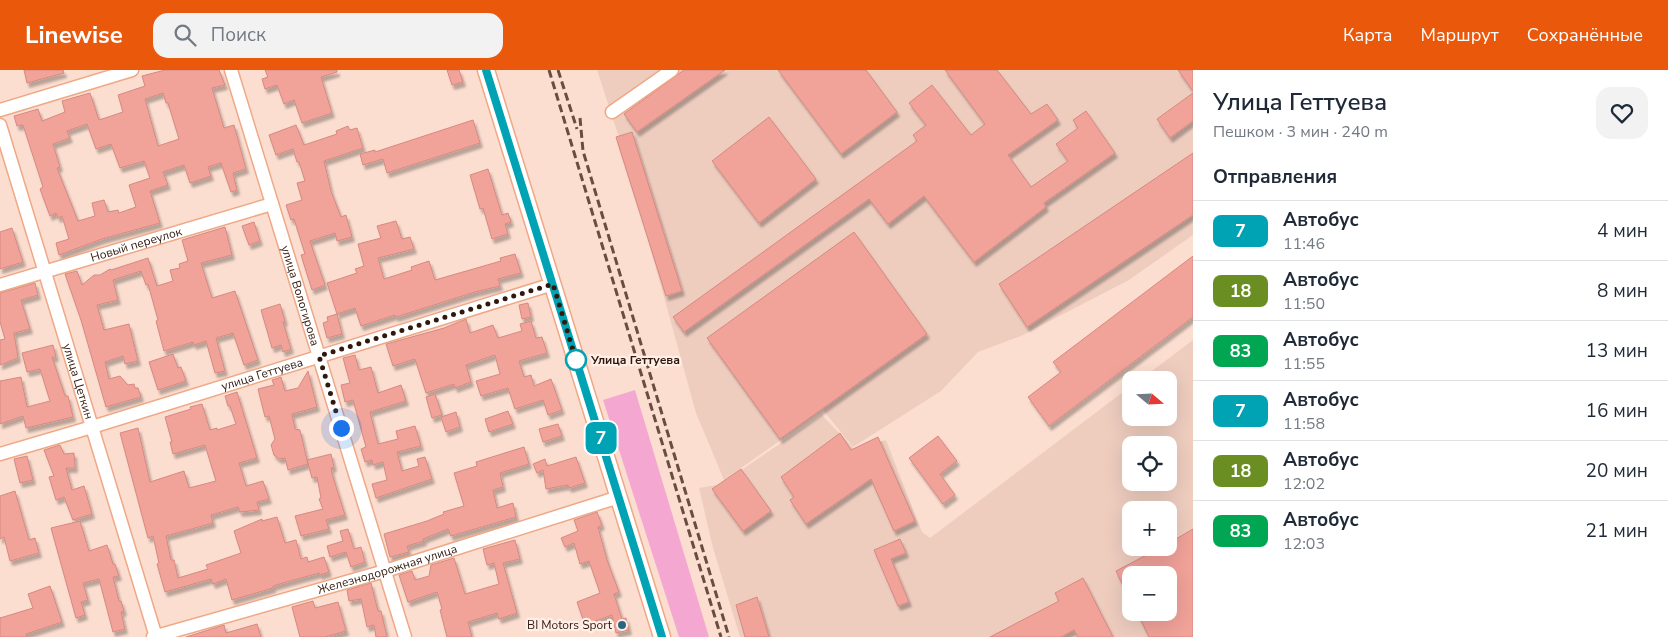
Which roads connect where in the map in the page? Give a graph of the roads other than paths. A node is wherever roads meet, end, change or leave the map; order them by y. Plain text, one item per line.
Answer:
1 (132, 70) edge
2 (231, 70) edge
3 (486, 70) edge
4 (672, 70) edge
5 (0, 110) edge
6 (612, 112) dead end
7 (0, 125) edge
8 (272, 204) junction
9 (45, 272) junction
10 (553, 284) junction
11 (0, 285) edge
12 (319, 356) junction
13 (92, 428) junction
14 (0, 454) edge
15 (619, 498) junction
16 (384, 571) junction
17 (155, 637) edge
18 (405, 637) edge
19 (662, 637) edge

1 - 5 street
2 - 8 street, улица Вологирова
3 - 10 street
4 - 6 street
7 - 9 street, улица Цеткин
8 - 9 street, Новый переулок
8 - 12 street, улица Вологирова
9 - 11 street, Новый переулок
9 - 13 street, улица Цеткин
10 - 12 street, улица Геттуева
10 - 15 street
12 - 13 street, улица Геттуева
12 - 16 street, улица Вологирова
13 - 14 street, улица Геттуева
13 - 17 street, улица Цеткин
15 - 16 street, Железнодорожная улица
15 - 19 street
16 - 17 street, Железнодорожная улица
16 - 18 street, улица Вологирова

